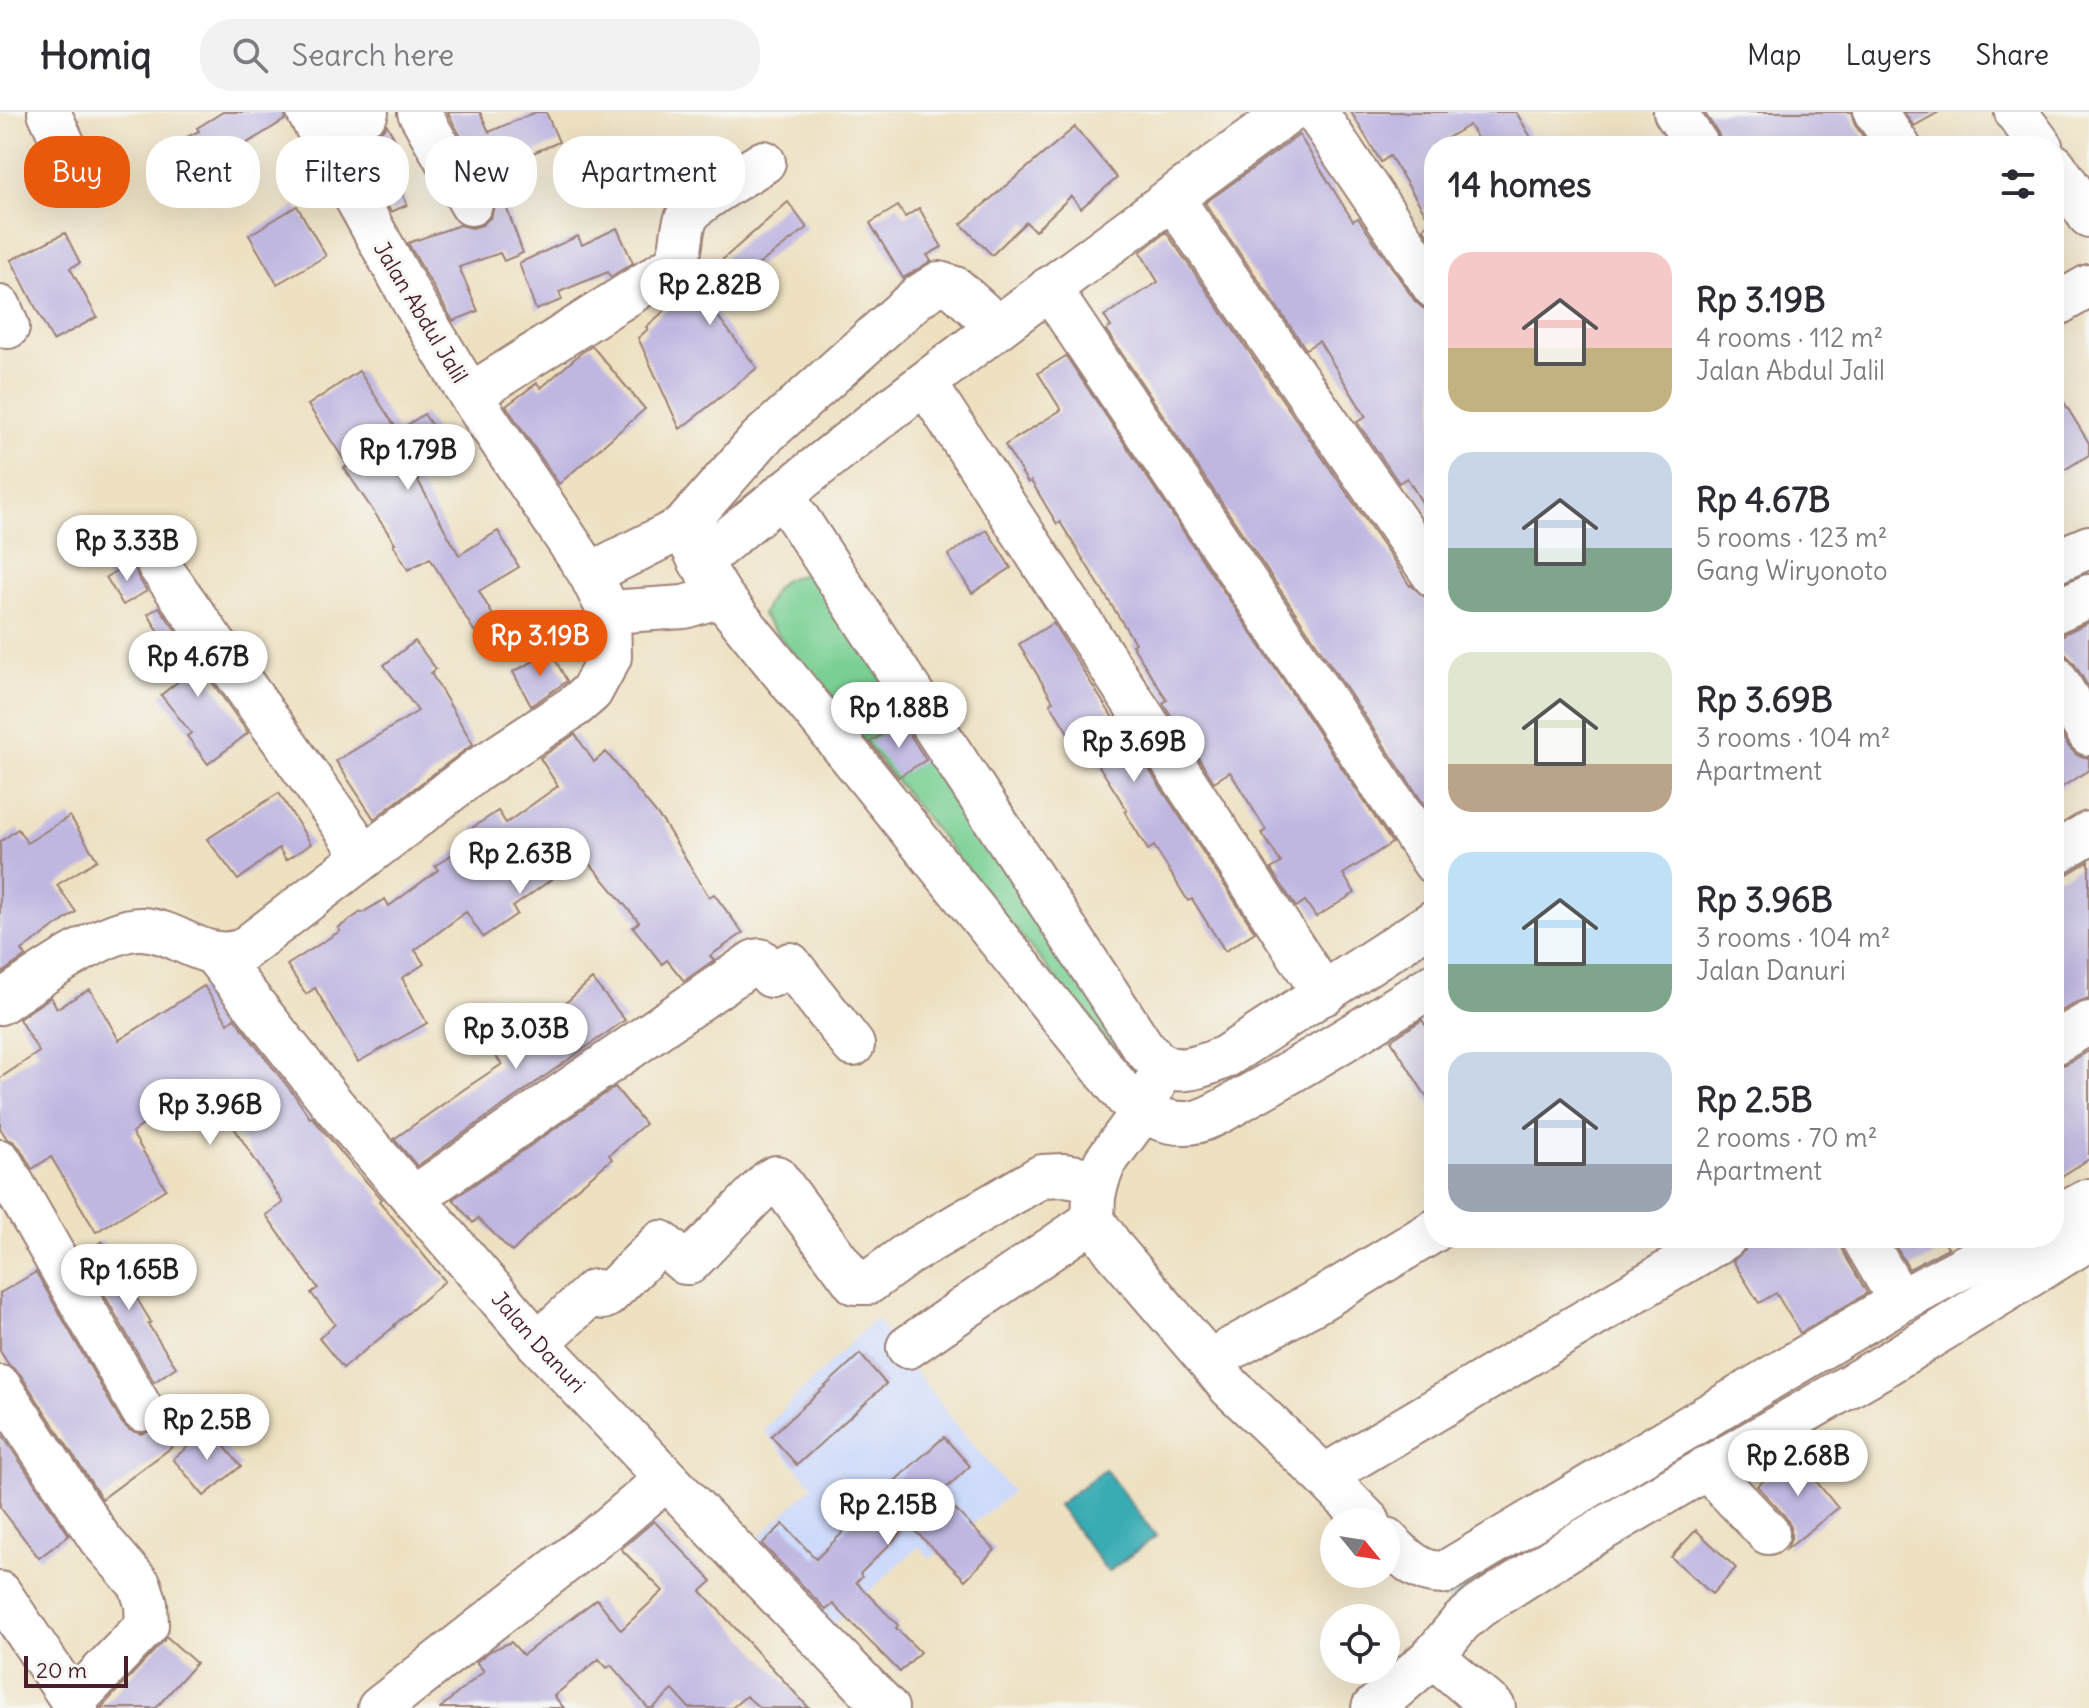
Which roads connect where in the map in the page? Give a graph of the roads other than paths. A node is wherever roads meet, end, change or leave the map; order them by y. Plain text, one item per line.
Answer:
1 (367, 112) edge
2 (419, 112) edge
3 (1289, 112) edge
4 (1316, 112) edge
5 (1675, 112) edge
6 (1875, 112) edge
7 (2016, 112) edge
8 (315, 125) edge
9 (433, 136) edge
10 (1691, 136) edge
11 (1892, 136) edge
12 (2034, 136) edge
13 (764, 162) dead end
14 (1172, 198) junction
15 (1424, 272) edge
16 (2089, 286) edge
17 (1049, 288) junction
18 (2064, 300) edge
19 (998, 327) junction
20 (925, 383) junction
21 (470, 395) junction
22 (782, 494) junction
23 (2089, 547) edge
24 (2064, 558) edge
25 (701, 562) junction
26 (1424, 562) edge
27 (158, 564) dead end
28 (590, 574) junction
29 (2089, 596) edge
30 (2064, 607) edge
31 (609, 612) junction
32 (2064, 693) edge
33 (2089, 734) edge
34 (2089, 833) edge
35 (1424, 848) edge
36 (2064, 848) edge
37 (365, 856) junction
38 (1424, 928) edge
39 (214, 954) junction
40 (1424, 990) edge
41 (1324, 994) junction
42 (0, 1003) edge
43 (2089, 1023) edge
44 (2064, 1037) edge
45 (853, 1045) dead end
46 (1163, 1066) junction
47 (1143, 1111) junction
48 (0, 1161) edge
49 (413, 1198) junction
50 (1095, 1200) junction
51 (2089, 1200) edge
52 (2064, 1214) edge
53 (1424, 1237) edge
54 (2089, 1239) edge
55 (1708, 1248) edge
56 (1869, 1248) edge
57 (1999, 1248) edge
58 (1900, 1301) junction
59 (538, 1343) junction
60 (908, 1347) dead end
61 (1209, 1361) junction
62 (0, 1387) edge
63 (142, 1410) dead end
64 (1706, 1468) junction
65 (1324, 1476) junction
66 (666, 1479) junction
67 (1355, 1508) edge
68 (1768, 1533) dead end
69 (1400, 1551) edge
70 (0, 1593) edge
71 (1433, 1656) junction
72 (75, 1705) edge
73 (379, 1708) edge
74 (887, 1708) edge
75 (1373, 1708) edge
76 (1494, 1708) edge

1 - 8 street
2 - 9 street
3 - 14 street
4 - 15 street
5 - 10 street
6 - 11 street
7 - 12 street
8 - 21 street, Jalan Abdul Jalil
13 - 21 street
14 - 17 street
14 - 26 street
16 - 18 street
17 - 19 street
17 - 35 street
19 - 20 street
19 - 25 street
20 - 22 street
20 - 41 street
21 - 28 street, Jalan Abdul Jalil
22 - 25 street
22 - 46 street
23 - 24 street
25 - 28 street
25 - 31 street
25 - 47 street
27 - 37 street
28 - 31 street, Jalan Abdul Jalil
29 - 30 street
31 - 37 street, Jalan Abdul Jalil
32 - 33 street
34 - 36 street
37 - 39 street, Jalan Abdul Jalil
38 - 41 street
39 - 42 street
39 - 49 street, Jalan Danuri
40 - 47 street
41 - 46 street
43 - 44 street
45 - 49 street
46 - 47 street
47 - 50 street
48 - 63 street
49 - 59 street, Jalan Danuri
50 - 59 street
50 - 60 street
50 - 61 street
51 - 52 street
53 - 61 street
54 - 64 street
55 - 65 street
56 - 58 street
57 - 58 street
58 - 69 street
59 - 66 street, Jalan Danuri
61 - 65 street
62 - 72 street
64 - 68 street
64 - 71 street
65 - 67 street
66 - 73 street
66 - 74 street, Jalan Danuri
70 - 72 street
71 - 75 street
71 - 76 street

